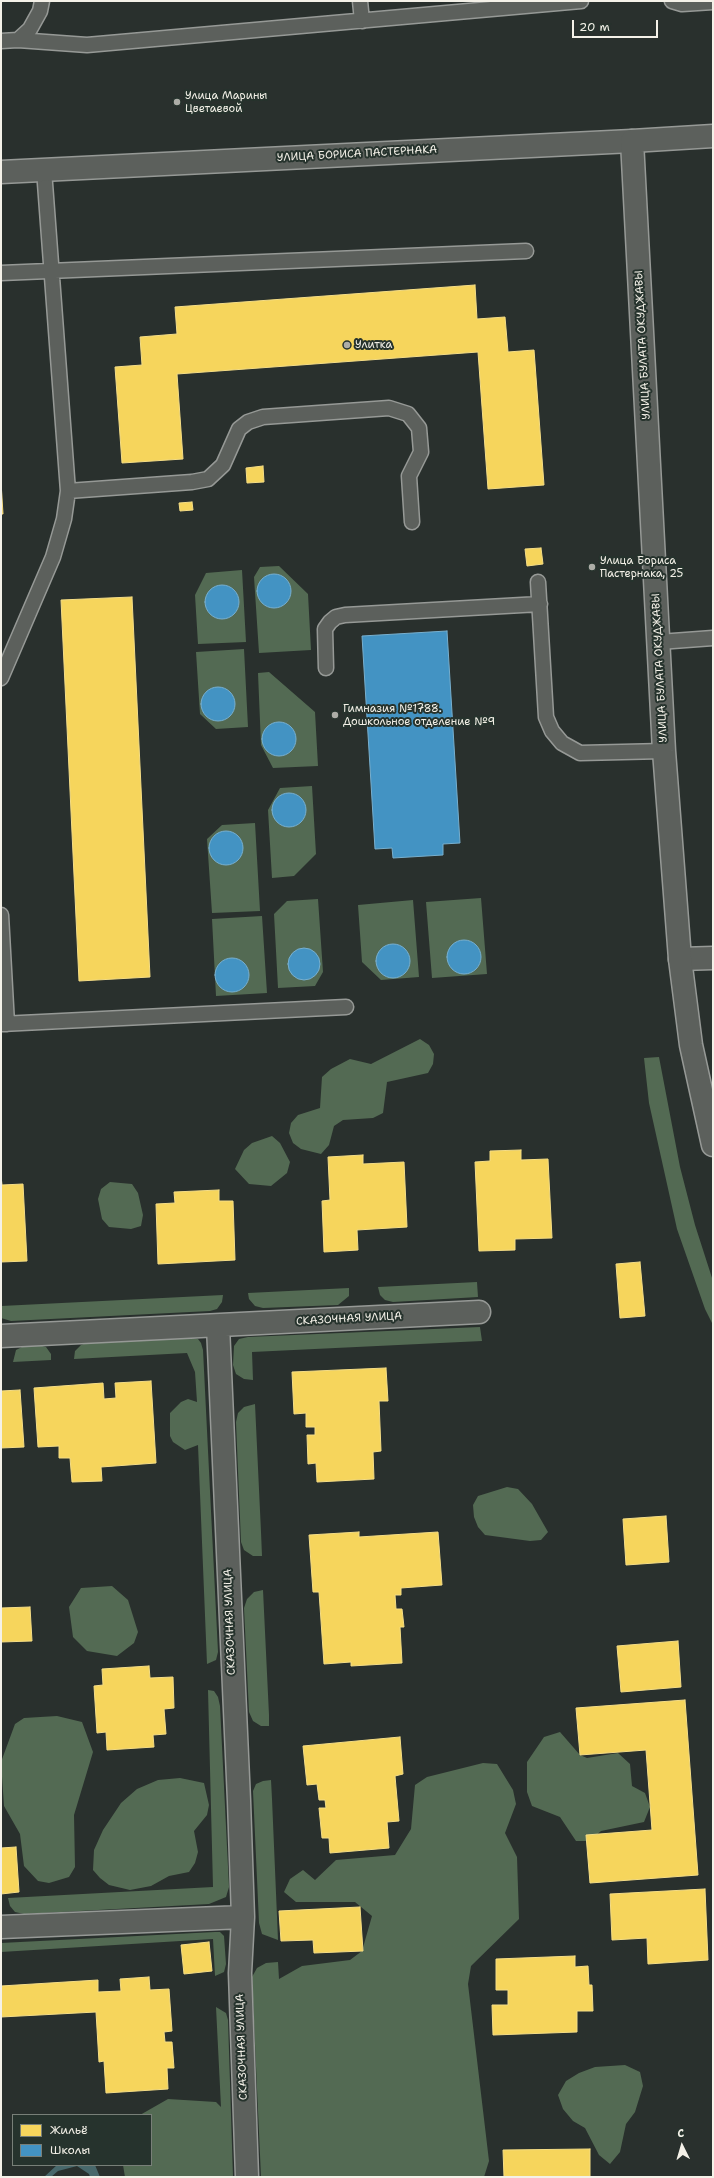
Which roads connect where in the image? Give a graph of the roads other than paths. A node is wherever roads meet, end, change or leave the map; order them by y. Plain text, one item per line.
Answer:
1 (42, 1) edge
2 (360, 1) edge
3 (581, 1) edge
4 (672, 1) edge
5 (713, 2) edge
6 (436, 8) edge
7 (362, 21) junction
8 (18, 40) junction
9 (1, 41) edge
10 (713, 136) edge
11 (632, 140) junction
12 (44, 170) junction
13 (1, 172) edge
14 (526, 251) dead end
15 (51, 270) junction
16 (1, 274) edge
17 (68, 491) junction
18 (412, 522) dead end
19 (538, 582) dead end
20 (540, 604) junction
21 (713, 638) edge
22 (659, 642) junction
23 (326, 668) dead end
24 (1, 678) edge
25 (664, 751) junction
26 (1, 915) edge
27 (713, 958) edge
28 (680, 959) junction
29 (346, 1007) dead end
30 (4, 1024) edge
31 (713, 1145) edge
32 (479, 1312) dead end
33 (218, 1326) junction
34 (1, 1336) edge
35 (243, 1918) junction
36 (1, 1926) edge
37 (247, 2177) edge

1 - 8 lane
2 - 7 lane
3 - 6 lane
4 - 5 lane
6 - 7 lane
7 - 8 lane
8 - 9 lane
10 - 11 street, УЛИЦА БОРИСА ПАСТЕРНАКА
11 - 12 street, УЛИЦА БОРИСА ПАСТЕРНАКА
11 - 22 street, УЛИЦА БУЛАТА ОКУДЖАВЫ
12 - 13 street, УЛИЦА БОРИСА ПАСТЕРНАКА
12 - 15 lane
14 - 15 lane
15 - 16 lane
15 - 17 lane
17 - 18 lane
17 - 24 lane
19 - 20 lane
20 - 23 lane
20 - 25 lane
21 - 22 lane
22 - 25 street, УЛИЦА БУЛАТА ОКУДЖАВЫ
25 - 28 street, УЛИЦА БУЛАТА ОКУДЖАВЫ
26 - 30 lane
27 - 28 street
28 - 31 street, УЛИЦА БУЛАТА ОКУДЖАВЫ
29 - 30 lane
32 - 33 street, СКАЗОЧНАЯ УЛИЦА
33 - 34 street, СКАЗОЧНАЯ УЛИЦА
33 - 35 street, СКАЗОЧНАЯ УЛИЦА
35 - 36 street
35 - 37 street, СКАЗОЧНАЯ УЛИЦА

